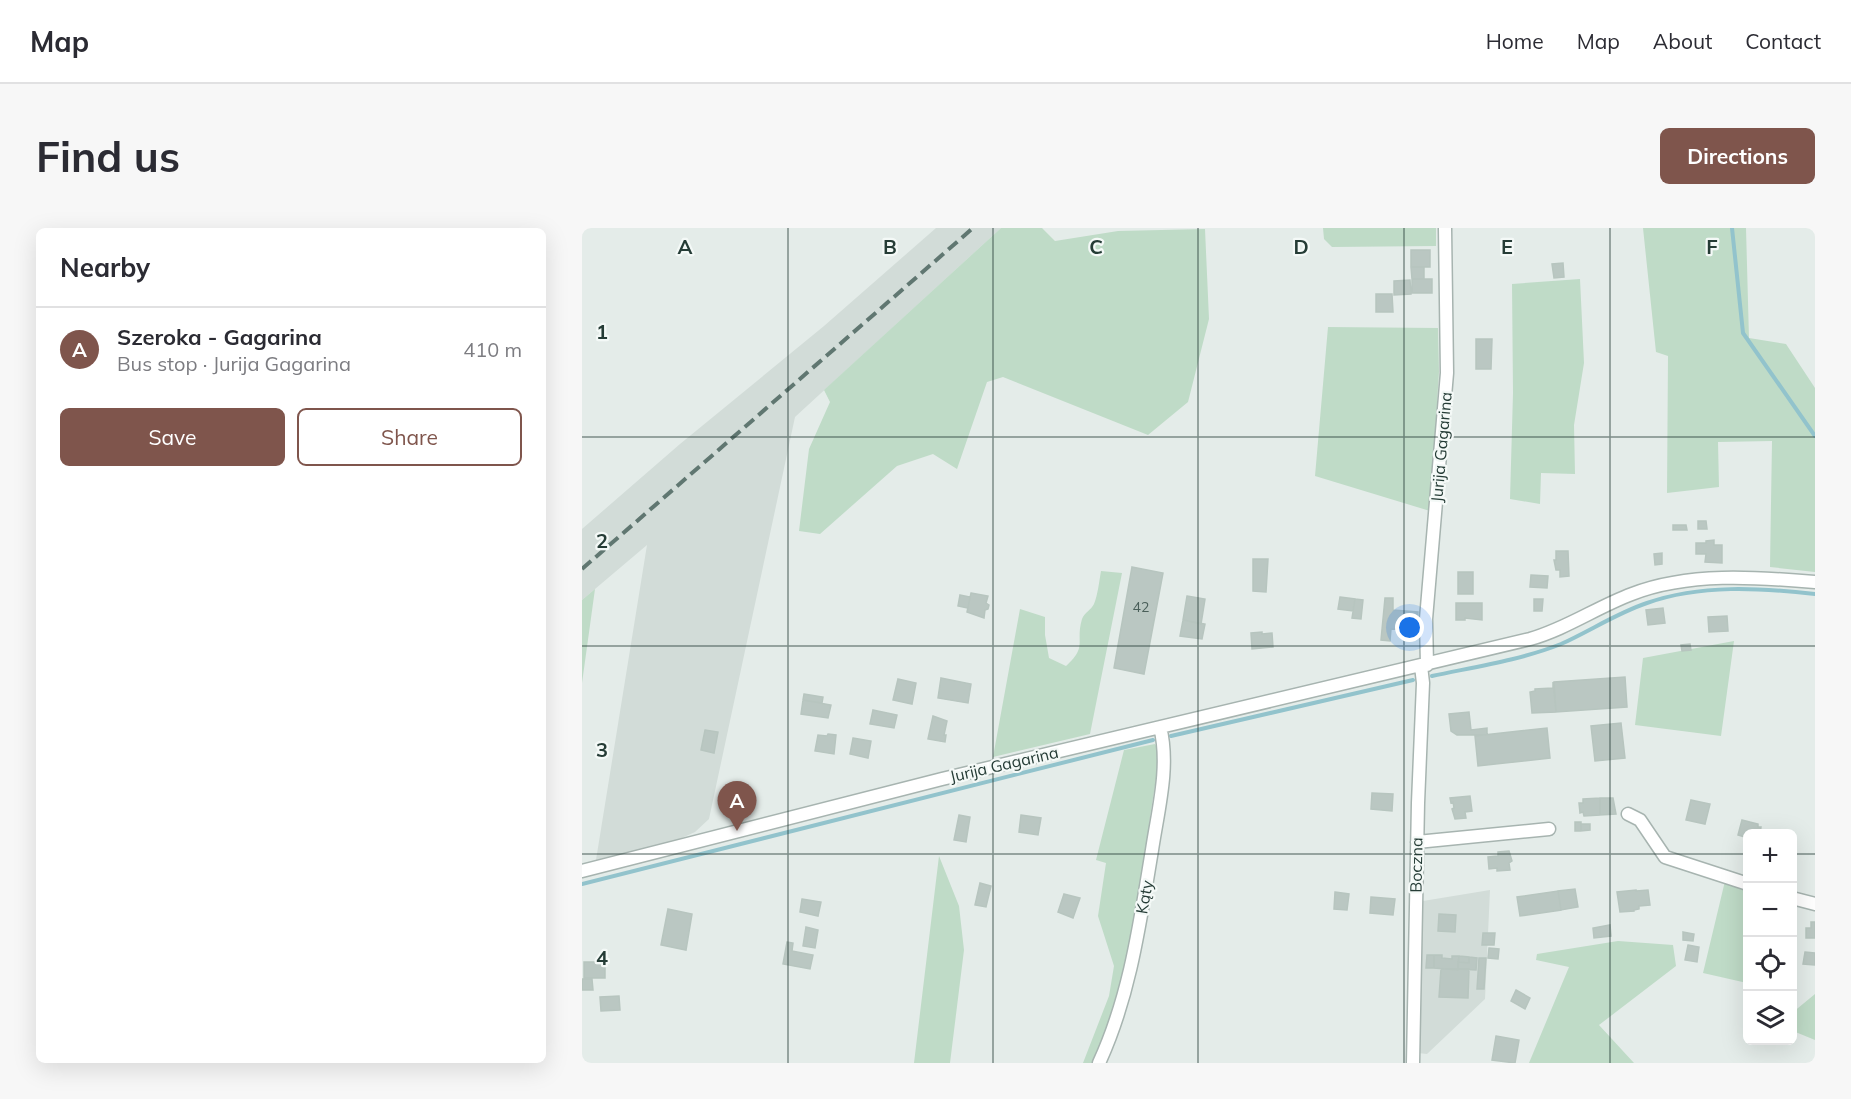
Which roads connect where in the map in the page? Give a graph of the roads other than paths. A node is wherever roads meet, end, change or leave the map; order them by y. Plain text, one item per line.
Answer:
1 (1445, 228) edge
2 (1815, 582) edge
3 (1424, 666) junction
4 (1160, 727) junction
5 (1628, 814) dead end
6 (1549, 829) dead end
7 (1417, 842) junction
8 (582, 871) edge
9 (1745, 883) edge
10 (1797, 899) edge
11 (1815, 904) edge
12 (1099, 1063) edge
13 (1413, 1063) edge

1 - 3 street, Jurija Gagarina
2 - 3 street, Jurija Gagarina
3 - 4 street, Jurija Gagarina
3 - 7 street, Boczna
4 - 8 street, Jurija Gagarina
4 - 12 street, Kąty
5 - 9 street
6 - 7 street
7 - 13 street, Boczna
10 - 11 street

